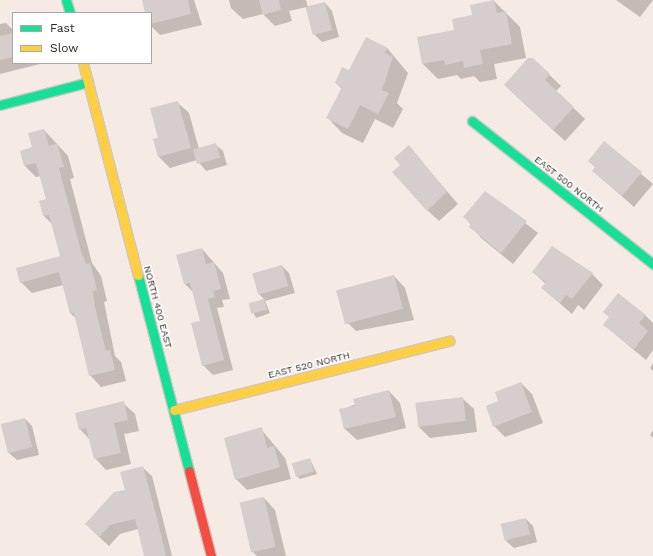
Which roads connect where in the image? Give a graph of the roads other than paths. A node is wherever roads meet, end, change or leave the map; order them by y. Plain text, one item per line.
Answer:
1 (66, 0) edge
2 (70, 12) edge
3 (83, 64) edge
4 (88, 82) junction
5 (0, 105) edge
6 (472, 121) dead end
7 (653, 264) edge
8 (449, 341) dead end
9 (174, 410) junction
10 (211, 556) edge

1 - 2 street
3 - 4 street, NORTH 400 EAST
4 - 5 street
4 - 9 street, NORTH 400 EAST
6 - 7 street, EAST 500 NORTH
8 - 9 street, EAST 520 NORTH
9 - 10 street, NORTH 400 EAST

